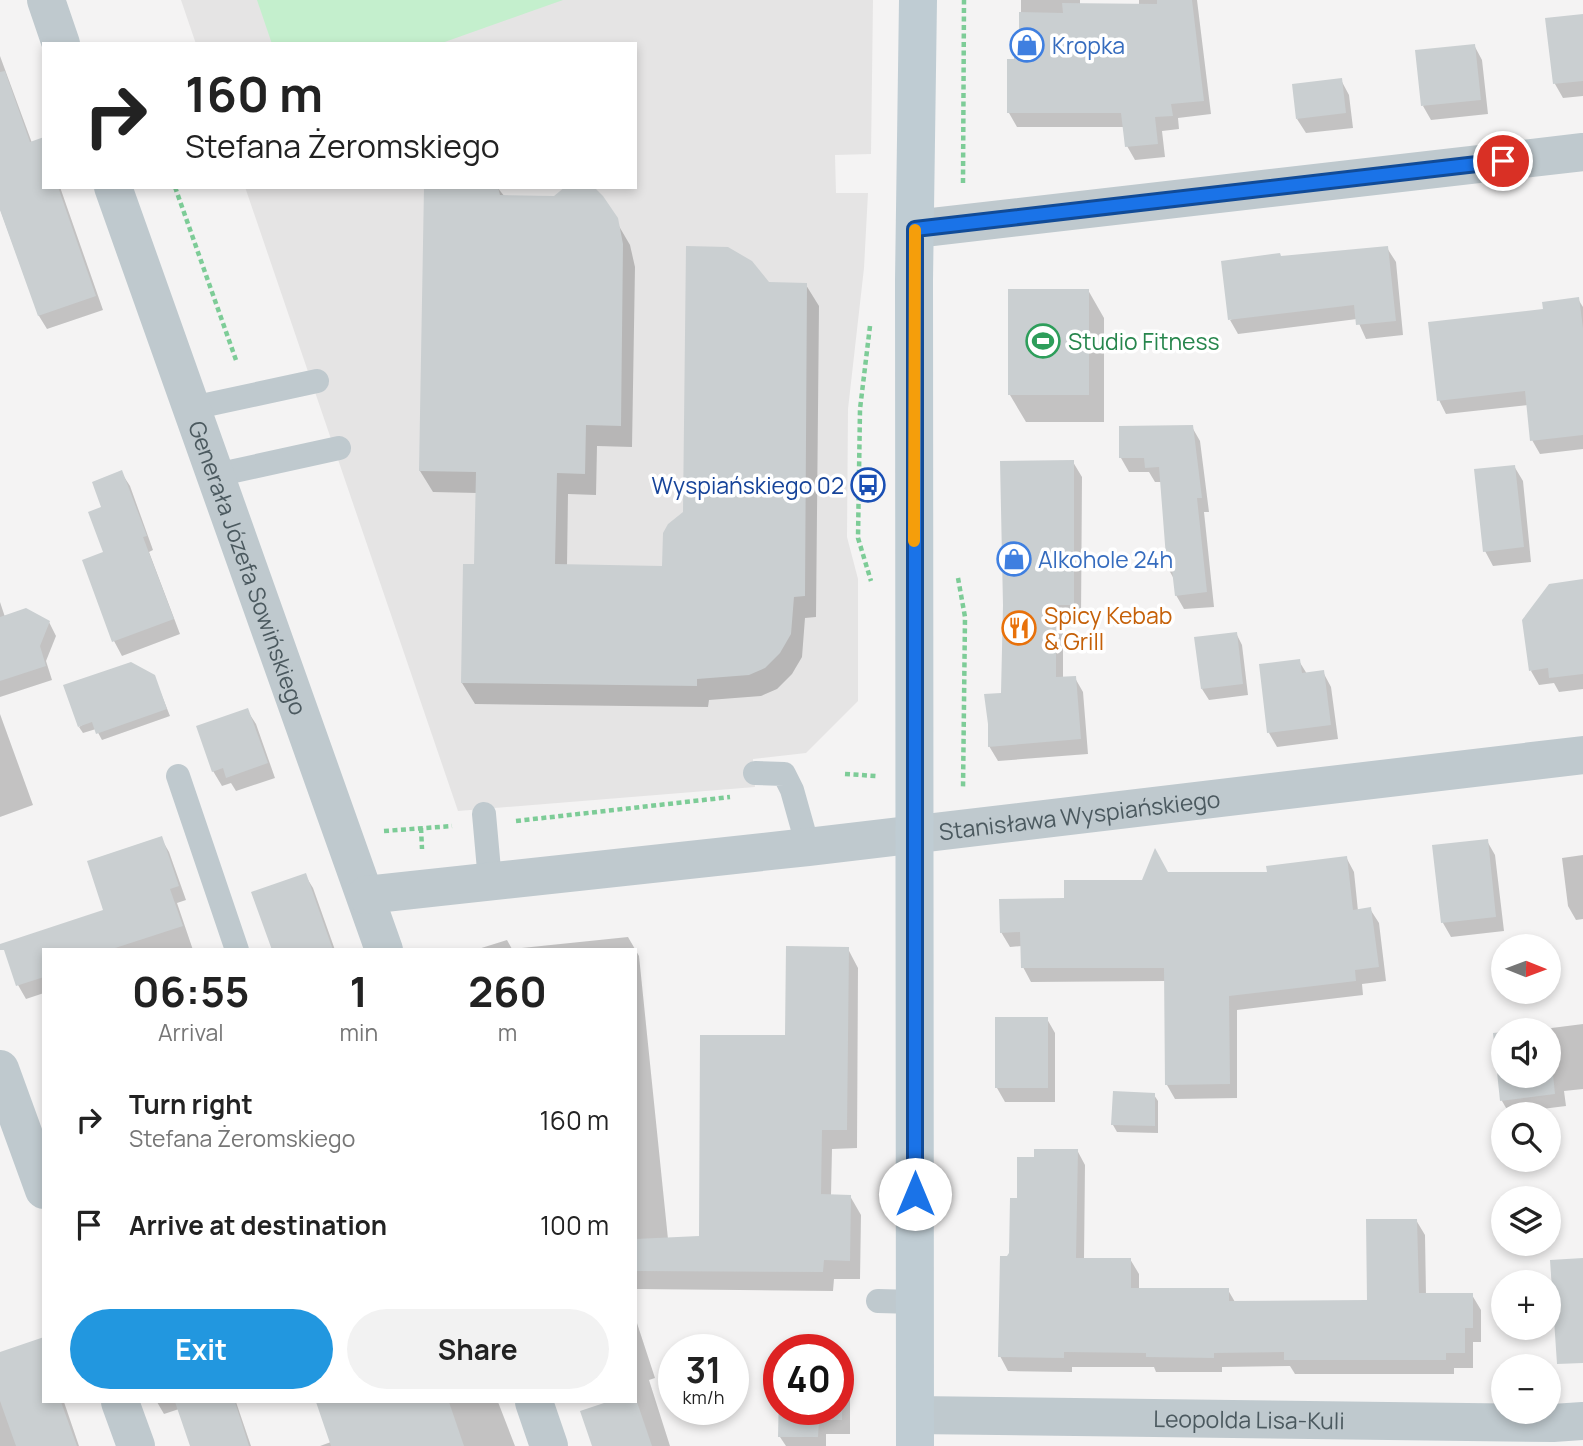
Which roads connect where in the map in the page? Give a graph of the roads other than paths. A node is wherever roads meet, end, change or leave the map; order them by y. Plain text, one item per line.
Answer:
1 (46, 0) edge
2 (918, 0) edge
3 (60, 42) edge
4 (1583, 152) edge
5 (114, 189) edge
6 (915, 229) junction
7 (317, 381) dead end
8 (192, 408) junction
9 (339, 448) dead end
10 (216, 475) junction
11 (1583, 755) edge
12 (755, 773) dead end
13 (178, 776) dead end
14 (484, 819) road end
15 (914, 834) junction
16 (808, 847) junction
17 (490, 881) junction
18 (366, 895) junction
19 (236, 948) edge
20 (383, 948) edge
21 (0, 1069) edge
22 (42, 1184) edge
23 (878, 1301) dead end
24 (915, 1302) junction
25 (120, 1403) edge
26 (534, 1403) edge
27 (1583, 1421) edge
28 (915, 1430) edge
29 (136, 1446) edge
30 (549, 1446) edge

1 - 3 street
2 - 6 street
4 - 6 street
5 - 8 street, Generała Józefa Sowińskiego
6 - 15 street
7 - 8 lane
8 - 10 street, Generała Józefa Sowińskiego
9 - 10 lane
10 - 18 street, Generała Józefa Sowińskiego
11 - 15 street, Stanisława Wyspiańskiego
12 - 16 lane
13 - 19 lane
14 - 17 lane
15 - 16 street, Stanisława Wyspiańskiego
15 - 24 street
16 - 17 street, Stanisława Wyspiańskiego
17 - 18 street, Stanisława Wyspiańskiego
18 - 20 street, Generała Józefa Sowińskiego
21 - 22 street
23 - 24 lane
24 - 28 street
25 - 29 street
26 - 30 street
27 - 28 street, Leopolda Lisa-Kuli

